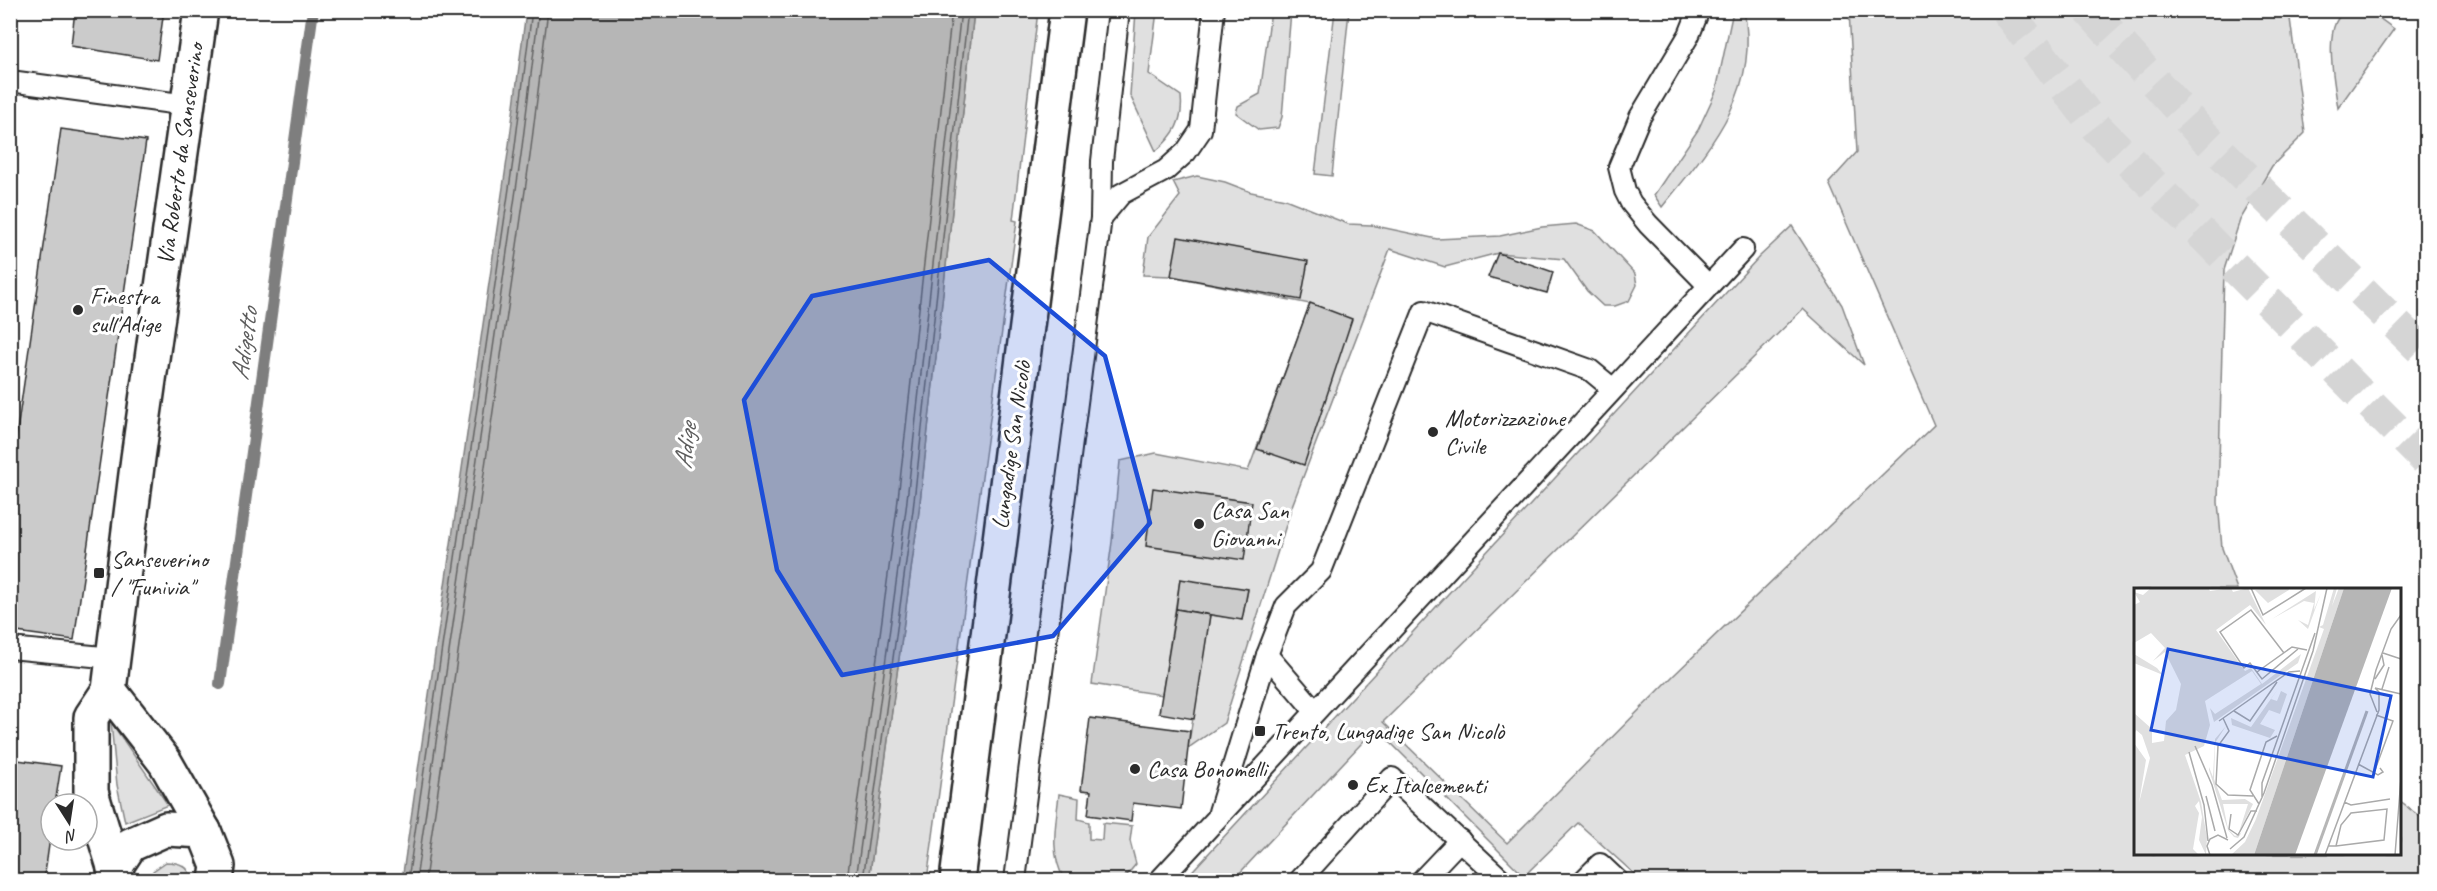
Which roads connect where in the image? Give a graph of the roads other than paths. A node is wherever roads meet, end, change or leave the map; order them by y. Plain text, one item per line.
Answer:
1 (201, 10) edge
2 (1067, 10) edge
3 (1119, 10) edge
4 (1214, 10) edge
5 (1699, 10) edge
6 (10, 81) edge
7 (187, 105) junction
8 (1101, 218) junction
9 (1743, 249) dead end
10 (1708, 285) junction
11 (1613, 389) junction
12 (10, 648) edge
13 (1267, 655) junction
14 (111, 674) junction
15 (1315, 711) junction
16 (1217, 818) junction
17 (204, 831) junction
18 (1460, 840) junction
19 (116, 875) edge
20 (216, 880) edge
21 (957, 880) edge
22 (1015, 880) edge
23 (1160, 880) edge
24 (1300, 880) edge
25 (1422, 880) edge
26 (1502, 880) edge
27 (1584, 880) edge
28 (1617, 880) edge

1 - 7 street, Via Roberto da Sanseverino
2 - 21 street, Lungadige San Nicolò
3 - 8 lane
4 - 8 lane
5 - 10 lane
6 - 7 lane
7 - 14 street, Via Roberto da Sanseverino
8 - 22 lane
9 - 10 lane
10 - 11 lane
11 - 13 lane
11 - 15 lane
12 - 14 lane
13 - 15 lane
13 - 16 lane
14 - 17 street
14 - 19 street, Via Roberto da Sanseverino
15 - 16 lane
16 - 23 lane
17 - 19 street
17 - 20 street
18 - 24 lane
18 - 25 lane
18 - 26 lane
27 - 28 lane

